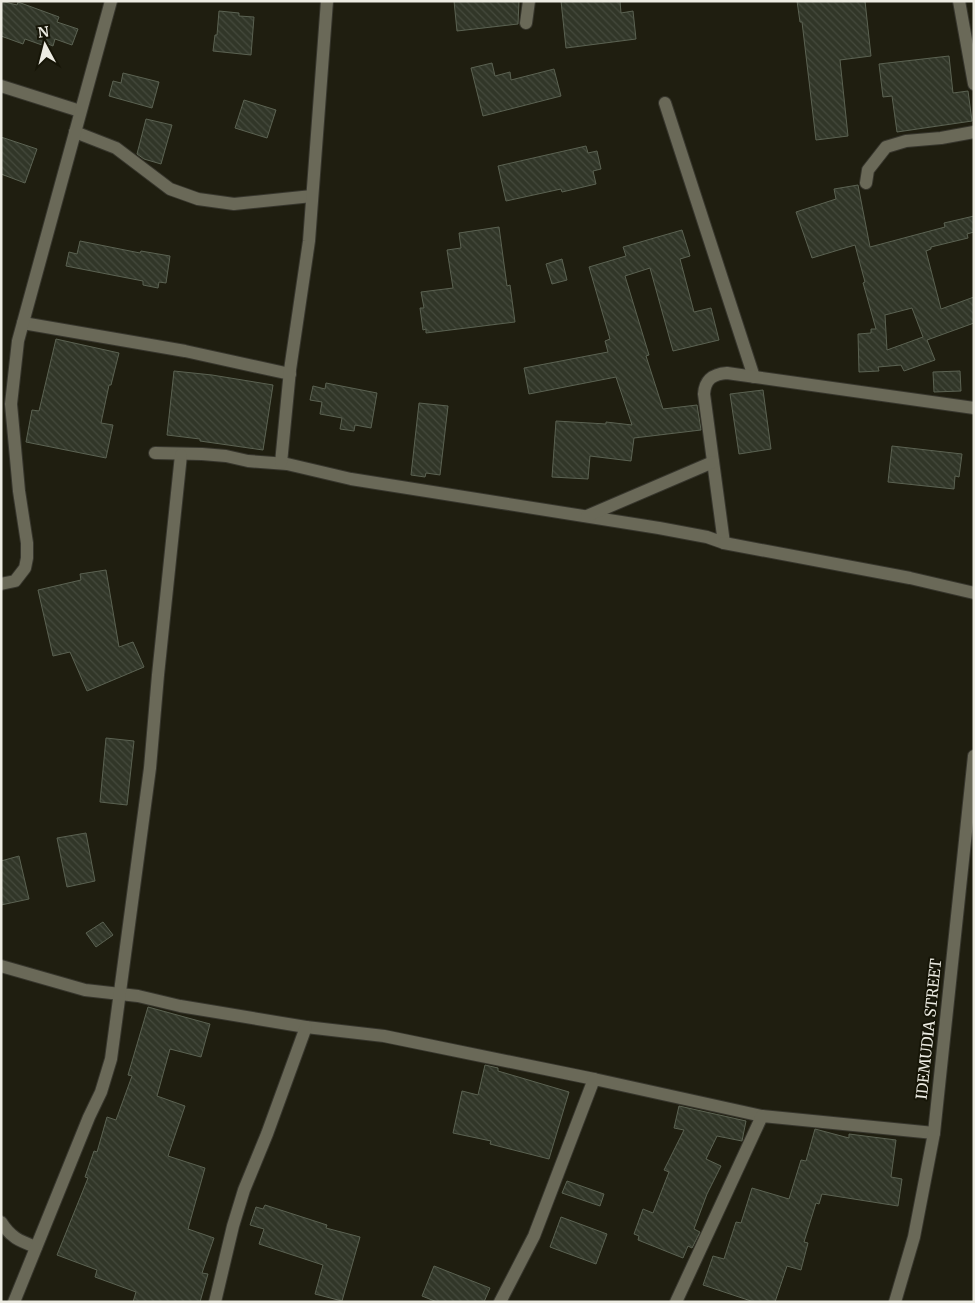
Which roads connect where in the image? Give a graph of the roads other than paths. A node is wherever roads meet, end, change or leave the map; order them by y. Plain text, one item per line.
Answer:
1 (111, 1) edge
2 (327, 1) edge
3 (529, 1) edge
4 (959, 1) edge
5 (526, 23) dead end
6 (974, 84) edge
7 (1, 86) edge
8 (664, 103) dead end
9 (80, 111) junction
10 (75, 132) junction
11 (974, 132) edge
12 (866, 183) dead end
13 (312, 196) junction
14 (23, 323) junction
15 (290, 374) junction
16 (754, 377) junction
17 (974, 408) edge
18 (155, 453) dead end
19 (181, 455) junction
20 (713, 462) junction
21 (280, 463) junction
22 (587, 516) junction
23 (724, 543) junction
24 (1, 584) edge
25 (974, 593) edge
26 (974, 756) edge
27 (1, 966) edge
28 (119, 994) junction
29 (306, 1027) junction
30 (594, 1079) junction
31 (762, 1116) junction
32 (934, 1133) junction
33 (1, 1222) edge
34 (36, 1247) junction
35 (14, 1302) edge
36 (215, 1302) edge
37 (500, 1302) edge
38 (676, 1302) edge
39 (895, 1302) edge

1 - 9 street
2 - 13 street
3 - 5 street
4 - 6 street
7 - 9 street
8 - 16 street
9 - 10 street
10 - 13 street
10 - 14 street
11 - 12 street
13 - 15 street
14 - 15 street
14 - 24 street
15 - 21 street
16 - 17 street
16 - 20 street
18 - 19 street
19 - 21 street
19 - 28 street
20 - 22 street
20 - 23 street
21 - 22 street
22 - 23 street
23 - 25 street
26 - 32 street, IDEMUDIA STREET
27 - 28 street
28 - 29 street
28 - 34 street
29 - 30 street
29 - 36 street
30 - 31 street
30 - 37 street
31 - 32 street
31 - 38 street
32 - 39 street, IDEMUDIA STREET
33 - 34 street
34 - 35 street

